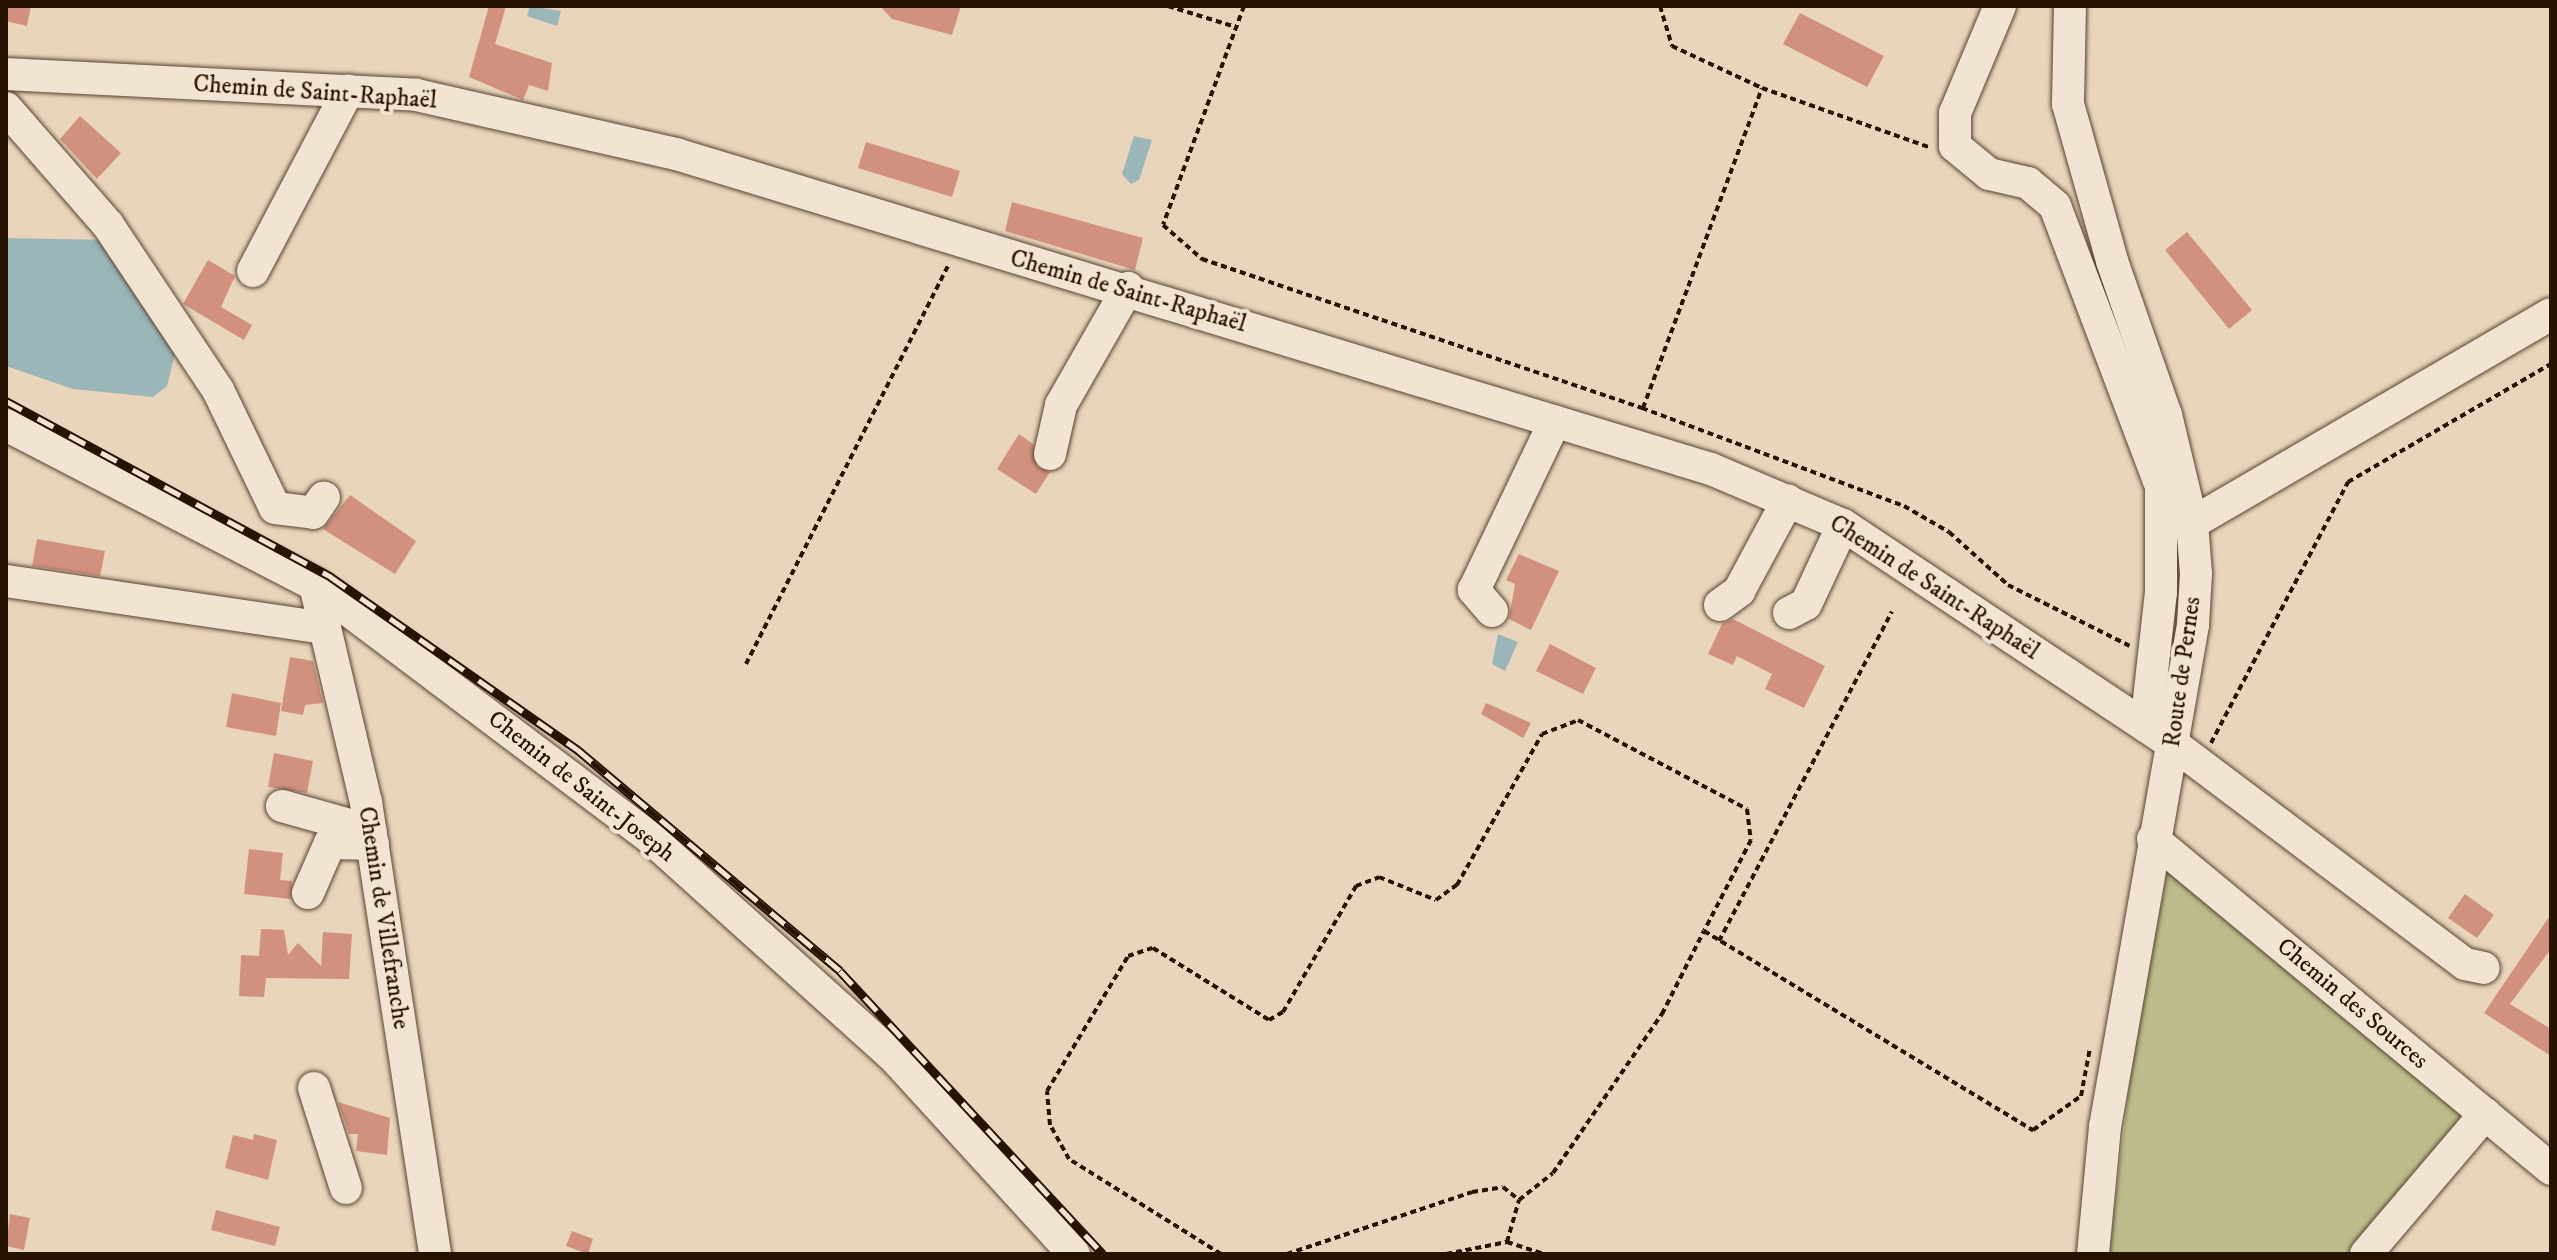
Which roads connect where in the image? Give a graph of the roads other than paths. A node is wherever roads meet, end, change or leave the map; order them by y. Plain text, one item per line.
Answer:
1 (2000, 6) edge
2 (2070, 6) edge
3 (6, 74) edge
4 (348, 91) junction
5 (6, 108) edge
6 (253, 271) dead end
7 (1128, 288) junction
8 (2551, 314) edge
9 (1555, 421) junction
10 (6, 425) edge
11 (1050, 454) dead end
12 (324, 497) dead end
13 (1788, 500) junction
14 (2192, 523) junction
15 (1843, 525) junction
16 (6, 581) edge
17 (315, 585) junction
18 (1720, 605) dead end
19 (1492, 611) dead end
20 (1789, 613) dead end
21 (325, 628) junction
22 (2146, 726) junction
23 (2173, 744) junction
24 (282, 806) dead end
25 (372, 837) junction
26 (2153, 839) junction
27 (308, 893) dead end
28 (2484, 968) dead end
29 (314, 1088) dead end
30 (2485, 1114) junction
31 (2551, 1169) edge
32 (346, 1188) dead end
33 (435, 1254) edge
34 (1074, 1254) edge
35 (2093, 1254) edge
36 (2366, 1254) edge

1 - 22 street
2 - 14 street, Route de Pernes
3 - 4 street, Chemin de Saint-Raphaël
4 - 6 street
4 - 7 street, Chemin de Saint-Raphaël
5 - 12 street
7 - 9 street, Chemin de Saint-Raphaël
7 - 11 street
8 - 14 street
9 - 13 street, Chemin de Saint-Raphaël
9 - 19 street
10 - 17 street, Chemin de Saint-Joseph
13 - 15 street, Chemin de Saint-Raphaël
13 - 18 street
14 - 23 street, Route de Pernes
15 - 20 street
15 - 22 street, Chemin de Saint-Raphaël
16 - 21 street
17 - 21 street, Chemin de Villefranche
17 - 34 street, Chemin de Saint-Joseph
21 - 25 street, Chemin de Villefranche
22 - 23 street, Chemin de Saint-Raphaël
23 - 26 street, Route de Pernes
23 - 28 street, Chemin de Saint-Raphaël
24 - 25 street
25 - 27 street
25 - 33 street, Chemin de Villefranche
26 - 30 street, Chemin des Sources
26 - 35 street, Route de Pernes
29 - 32 street
30 - 31 street, Chemin des Sources
30 - 36 street

